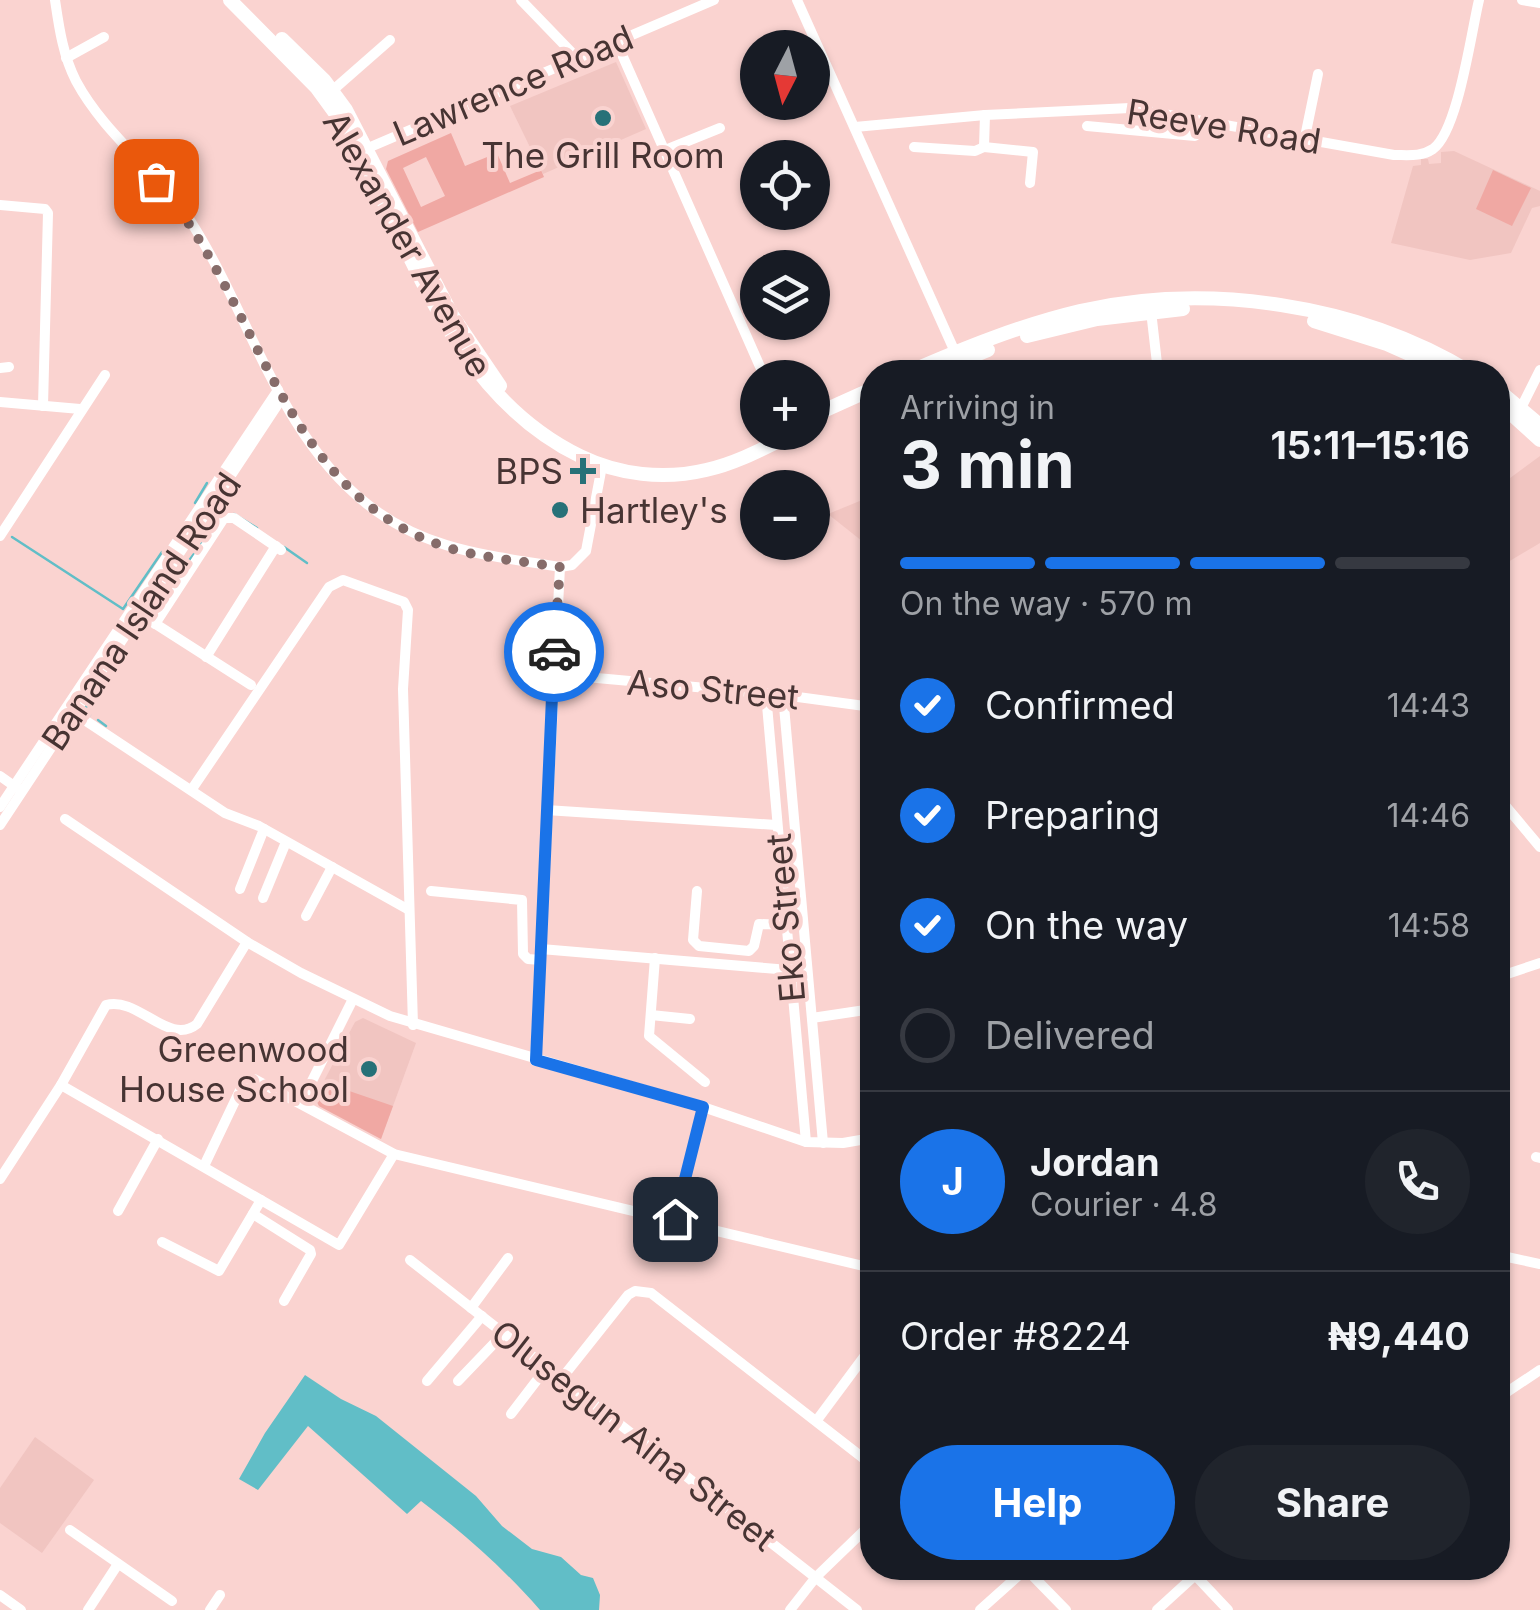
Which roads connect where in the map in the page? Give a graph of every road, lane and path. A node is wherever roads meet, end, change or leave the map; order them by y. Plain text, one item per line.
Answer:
1 (55, 0) edge
2 (230, 0) edge
3 (244, 0) edge
4 (522, 0) edge
5 (714, 0) edge
6 (798, 0) edge
7 (1479, 0) edge
8 (1522, 0) edge
9 (1540, 4) edge
10 (104, 38) dead end
11 (390, 40) dead end
12 (616, 41) junction
13 (66, 58) junction
14 (577, 58) junction
15 (1318, 74) dead end
16 (333, 90) junction
17 (1130, 108) junction
18 (985, 115) junction
19 (1087, 126) dead end
20 (854, 127) junction
21 (720, 128) dead end
22 (1130, 130) junction
23 (1196, 136) dead end
24 (1305, 137) junction
25 (914, 147) dead end
26 (984, 147) junction
27 (368, 148) junction
28 (663, 151) junction
29 (1030, 183) dead end
30 (0, 205) edge
31 (1151, 312) junction
32 (955, 352) junction
33 (757, 360) edge
34 (936, 360) edge
35 (966, 360) edge
36 (1157, 360) edge
37 (1423, 360) edge
38 (1446, 360) edge
39 (1540, 370) edge
40 (105, 374) dead end
41 (280, 394) junction
42 (860, 394) edge
43 (1510, 399) edge
44 (0, 402) edge
45 (860, 404) edge
46 (43, 406) junction
47 (830, 408) edge
48 (1521, 408) junction
49 (80, 410) junction
50 (1510, 413) edge
51 (830, 418) edge
52 (1540, 425) edge
53 (1540, 440) edge
54 (740, 448) edge
55 (759, 450) edge
56 (605, 462) junction
57 (0, 536) edge
58 (560, 567) junction
59 (140, 614) junction
60 (155, 624) junction
61 (206, 657) junction
62 (553, 674) junction
63 (251, 686) dead end
64 (766, 694) junction
65 (783, 695) junction
66 (860, 705) edge
67 (74, 714) junction
68 (0, 776) edge
69 (192, 788) junction
70 (18, 789) junction
71 (0, 806) edge
72 (546, 810) junction
73 (1510, 811) edge
74 (65, 819) dead end
75 (0, 825) edge
76 (776, 825) junction
77 (264, 829) junction
78 (286, 842) junction
79 (1540, 846) edge
80 (332, 867) junction
81 (240, 889) dead end
82 (430, 891) dead end
83 (697, 891) dead end
84 (262, 898) dead end
85 (408, 910) junction
86 (306, 916) dead end
87 (788, 926) junction
88 (247, 942) junction
89 (541, 955) junction
90 (655, 958) junction
91 (1540, 962) edge
92 (789, 970) junction
93 (1510, 973) edge
94 (352, 999) junction
95 (860, 1011) edge
96 (651, 1015) junction
97 (812, 1018) junction
98 (690, 1019) dead end
99 (413, 1025) junction
100 (536, 1060) junction
101 (705, 1082) dead end
102 (61, 1084) junction
103 (301, 1103) junction
104 (703, 1107) junction
105 (158, 1139) junction
106 (860, 1139) edge
107 (806, 1142) junction
108 (823, 1143) junction
109 (394, 1154) junction
110 (204, 1166) junction
111 (0, 1179) edge
112 (261, 1200) junction
113 (118, 1211) dead end
114 (253, 1214) junction
115 (675, 1219) junction
116 (162, 1242) dead end
117 (508, 1258) dead end
118 (1510, 1258) edge
119 (410, 1260) dead end
120 (1540, 1264) edge
121 (860, 1265) edge
122 (284, 1301) dead end
123 (471, 1308) junction
124 (482, 1316) junction
125 (504, 1333) junction
126 (860, 1362) edge
127 (548, 1367) junction
128 (1540, 1370) edge
129 (562, 1378) junction
130 (458, 1381) dead end
131 (427, 1382) dead end
132 (1510, 1390) edge
133 (511, 1414) dead end
134 (817, 1420) junction
135 (860, 1455) edge
136 (70, 1530) dead end
137 (860, 1535) edge
138 (118, 1564) junction
139 (816, 1578) junction
140 (1013, 1580) edge
141 (1037, 1580) edge
142 (1189, 1580) edge
143 (1206, 1580) edge
144 (0, 1595) edge
145 (220, 1596) dead end
146 (172, 1600) dead end
147 (21, 1610) edge
148 (88, 1610) edge
149 (210, 1610) edge
150 (790, 1610) edge
151 (857, 1610) edge
152 (980, 1610) edge
153 (1066, 1610) edge
154 (1157, 1610) edge
155 (1228, 1610) edge

1 - 13 street
2 - 56 main road, Alexander Avenue
3 - 16 main road, Alexander Avenue
4 - 14 street
5 - 12 street, Lawrence Road
6 - 20 street
7 - 24 street, Reeve Road
8 - 9 street
10 - 13 street
11 - 16 street
12 - 14 street, Lawrence Road
12 - 28 street
13 - 41 street
14 - 27 street, Lawrence Road
15 - 24 street
16 - 27 main road, Alexander Avenue
17 - 18 street, Reeve Road
17 - 22 street
17 - 24 street, Reeve Road
18 - 20 street, Reeve Road
18 - 26 street
19 - 22 street
20 - 32 street
21 - 28 street
22 - 23 street
25 - 26 street
26 - 29 street
27 - 56 main road, Alexander Avenue
28 - 33 street
30 - 46 street
31 - 35 main road
31 - 36 street
31 - 37 main road
32 - 34 main road
32 - 38 main road
39 - 48 street
40 - 49 street
41 - 58 street
41 - 59 street, Banana Island Road
41 - 70 street, Banana Island Road
42 - 47 main road
43 - 48 main road
44 - 46 street
45 - 51 main road
46 - 49 street
48 - 52 main road
49 - 57 street
50 - 53 main road
54 - 56 main road
55 - 56 main road
56 - 58 street
58 - 62 street
59 - 60 street
59 - 67 street, Banana Island Road
60 - 61 street
60 - 61 street
61 - 63 street
62 - 64 street, Aso Street
62 - 72 street
64 - 65 street, Aso Street
64 - 76 street, Eko Street
65 - 66 street, Aso Street
65 - 97 street, Eko Street
67 - 69 street
67 - 70 street, Banana Island Road
68 - 70 street
69 - 77 street
69 - 85 street
70 - 71 street, Banana Island Road
70 - 75 street, Banana Island Road
72 - 76 street
72 - 89 street
73 - 79 street
74 - 88 street
76 - 87 street, Eko Street
77 - 78 street
77 - 81 street
78 - 80 street
78 - 84 street
80 - 85 street
80 - 86 street
82 - 89 street
83 - 87 street
85 - 99 street
87 - 92 street, Eko Street
88 - 94 street
88 - 102 street
89 - 90 street
89 - 100 street
90 - 92 street
90 - 96 street
91 - 93 street
92 - 107 street, Eko Street
94 - 99 street
94 - 103 street
95 - 97 street
96 - 98 street
96 - 101 street
97 - 108 street, Eko Street
99 - 100 street
100 - 104 street
102 - 105 street
102 - 111 street
103 - 109 street
103 - 110 street
104 - 107 street
104 - 115 street
105 - 110 street
105 - 113 street
106 - 108 street
107 - 108 street
109 - 112 street
109 - 115 street
110 - 112 street
112 - 114 street
114 - 116 street
114 - 122 street
115 - 121 street
117 - 123 street
118 - 120 street
119 - 123 street, Olusegun Aina Street
123 - 124 street, Olusegun Aina Street
124 - 125 street, Olusegun Aina Street
124 - 131 street
125 - 127 street, Olusegun Aina Street
125 - 130 street
126 - 134 street
127 - 129 street, Olusegun Aina Street
127 - 133 street
128 - 132 street
129 - 134 street
129 - 139 street, Olusegun Aina Street
134 - 135 street
136 - 138 street
137 - 139 street
138 - 146 street
138 - 148 street
139 - 150 street
139 - 151 street, Olusegun Aina Street
140 - 152 street
141 - 153 street
142 - 154 street
143 - 155 street
144 - 147 street
145 - 149 street

